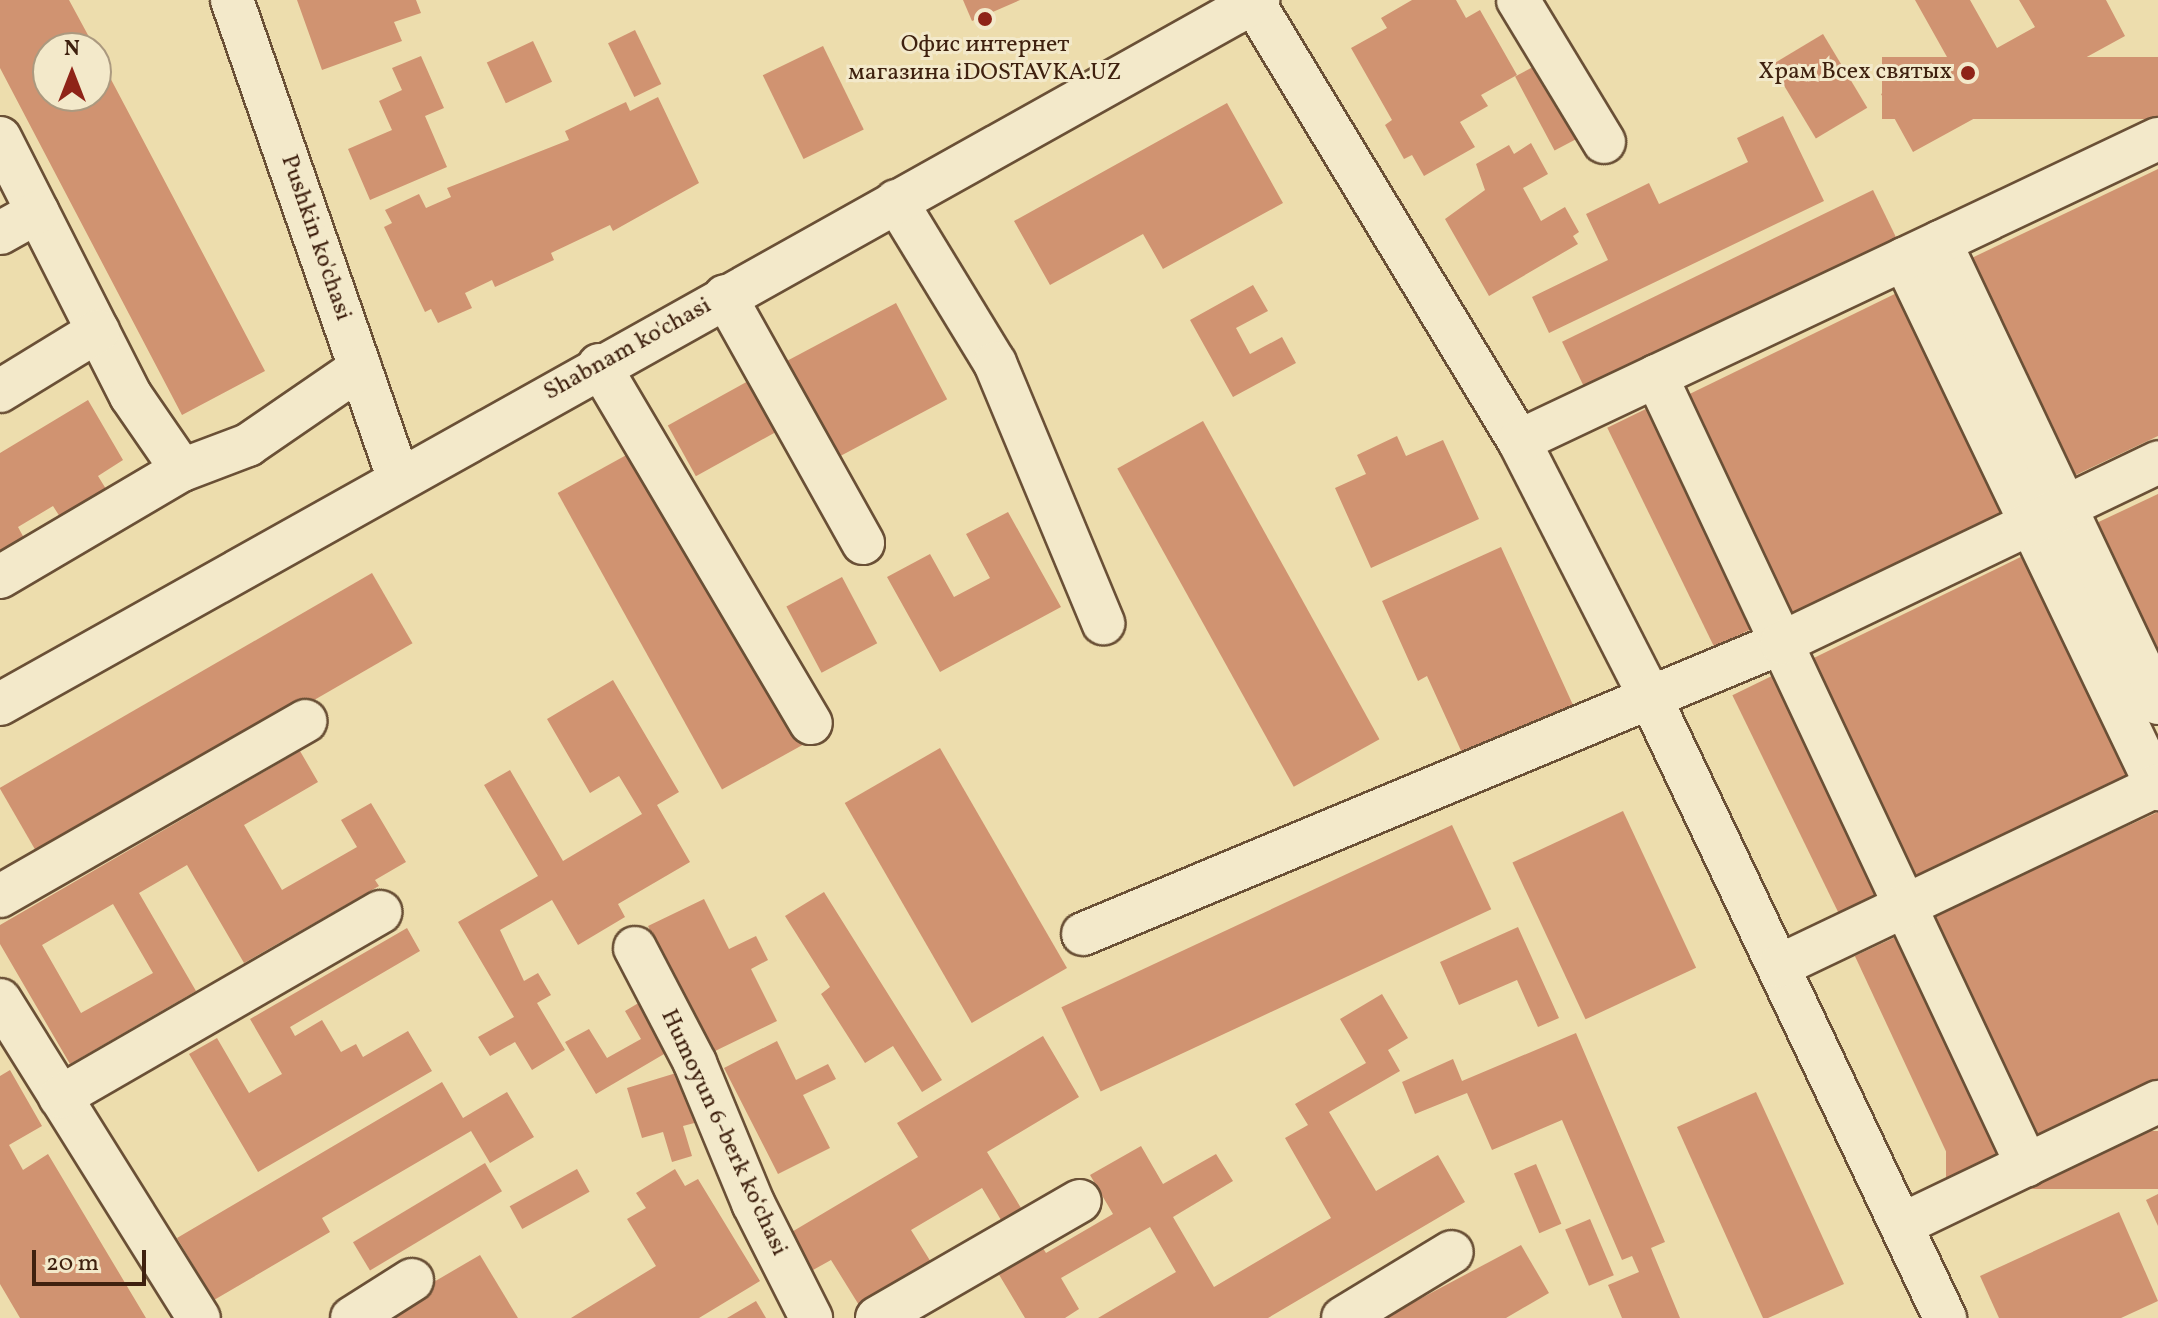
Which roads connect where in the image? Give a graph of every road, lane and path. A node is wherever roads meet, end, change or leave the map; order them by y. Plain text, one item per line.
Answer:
1 (232, 0) edge
2 (1518, 0) edge
3 (1254, 1) edge
4 (0, 138) edge
5 (2158, 139) edge
6 (1604, 142) dead end
7 (896, 201) junction
8 (38, 212) junction
9 (0, 233) edge
10 (1922, 250) junction
11 (725, 296) junction
12 (98, 331) junction
13 (599, 365) junction
14 (360, 368) junction
15 (1656, 376) junction
16 (0, 391) edge
17 (1519, 441) junction
18 (2158, 462) edge
19 (182, 470) junction
20 (398, 477) junction
21 (2048, 515) junction
22 (863, 543) dead end
23 (0, 577) edge
24 (1103, 623) dead end
25 (1781, 643) junction
26 (1650, 697) junction
27 (2158, 703) edge
28 (0, 704) edge
29 (305, 721) dead end
30 (811, 723) dead end
31 (2158, 787) edge
32 (0, 896) edge
33 (1905, 906) junction
34 (381, 912) dead end
35 (1083, 934) dead end
36 (635, 948) dead end
37 (1779, 966) junction
38 (0, 1000) edge
39 (60, 1097) junction
40 (2158, 1102) edge
41 (2027, 1165) junction
42 (1080, 1201) dead end
43 (1901, 1225) junction
44 (1452, 1252) dead end
45 (412, 1280) dead end
46 (199, 1318) edge
47 (352, 1318) edge
48 (811, 1318) edge
49 (877, 1318) edge
50 (1343, 1318) edge
51 (1945, 1318) edge

1 - 14 street, Pushkin ko'chasi
2 - 6 street
3 - 7 street, Shabnam ko'chasi
3 - 17 street
4 - 8 street
5 - 10 street
7 - 11 street, Shabnam ko'chasi
7 - 24 street
8 - 9 street
8 - 12 street
10 - 15 street
10 - 21 street
11 - 13 street, Shabnam ko'chasi
11 - 22 street
12 - 16 street
12 - 19 street
13 - 20 street, Shabnam ko'chasi
13 - 30 street
14 - 19 street
14 - 20 street, Pushkin ko'chasi
15 - 17 street
15 - 25 street
17 - 26 street
18 - 21 street
19 - 23 street
20 - 28 street, Shabnam ko'chasi
21 - 25 street
21 - 27 street
21 - 31 street
25 - 26 street
25 - 33 street
26 - 35 street
26 - 37 street
29 - 32 street
31 - 33 street
33 - 37 street
33 - 41 street
34 - 39 street
36 - 48 street, Humoyun 6-berk koʻchasi
37 - 43 street
38 - 39 street
39 - 46 street
40 - 41 street
41 - 43 street
42 - 49 street
43 - 51 street
44 - 50 street
45 - 47 street

